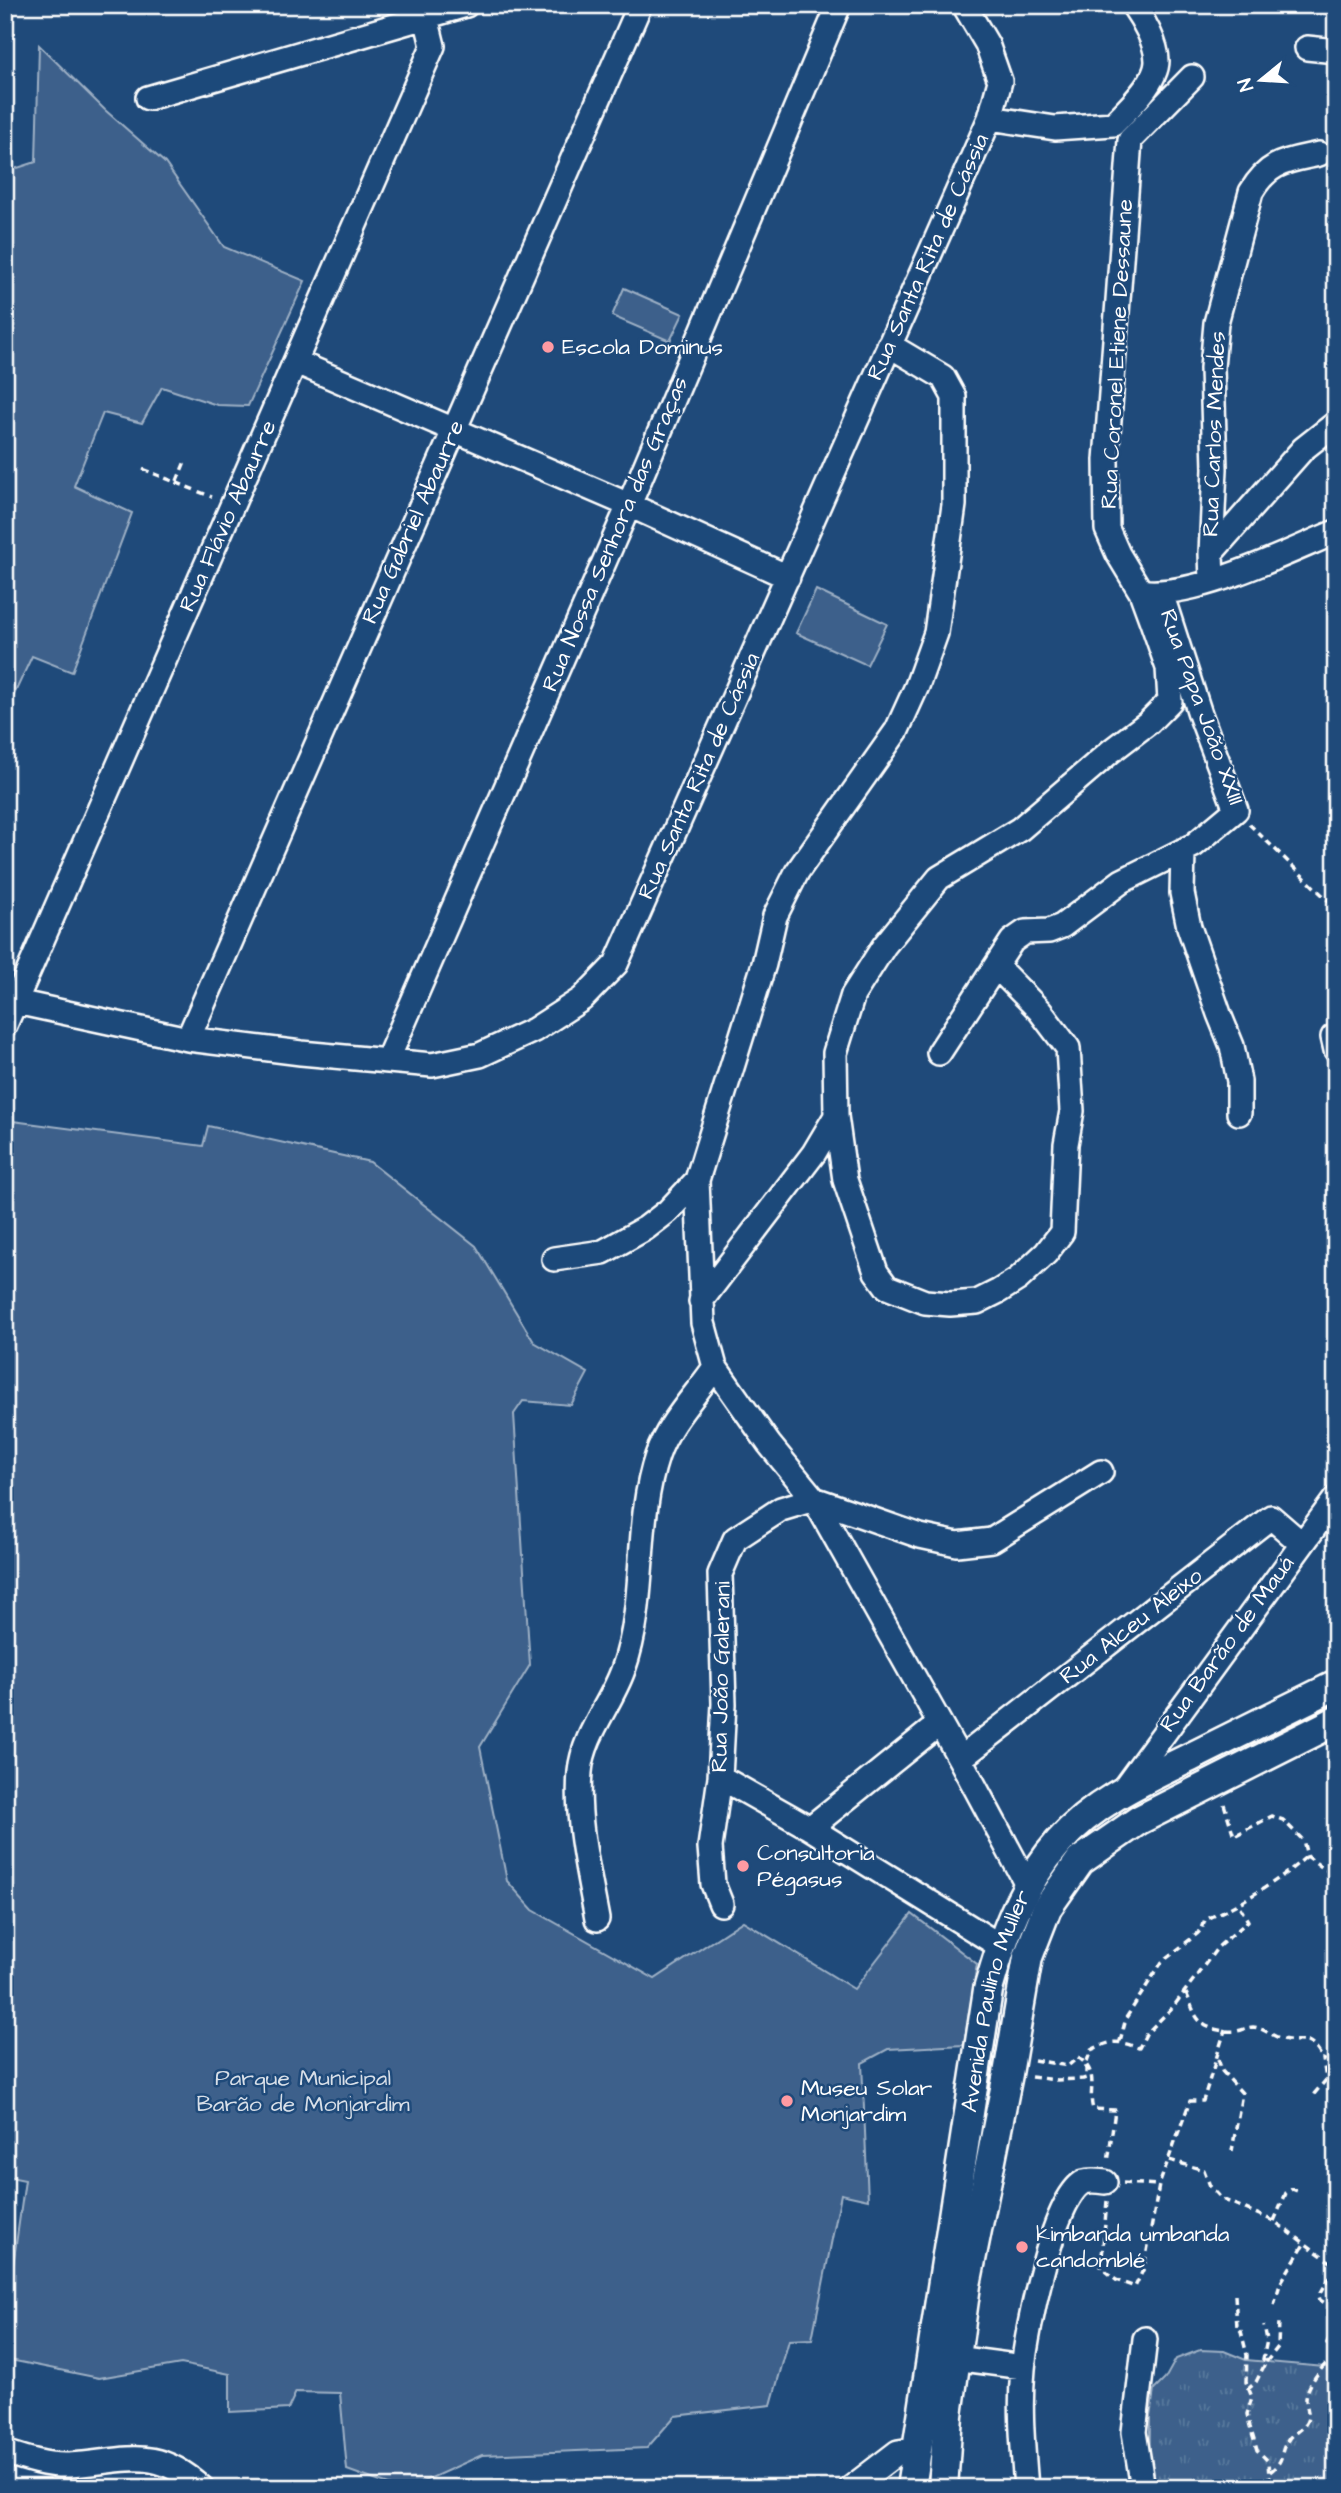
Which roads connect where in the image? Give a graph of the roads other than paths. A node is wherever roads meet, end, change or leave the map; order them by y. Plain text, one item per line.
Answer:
1 (466, 5) edge
2 (640, 5) edge
3 (839, 5) edge
4 (964, 5) edge
5 (1133, 5) edge
6 (425, 11) edge
7 (1307, 48) dead end
8 (1336, 51) edge
9 (1192, 77) dead end
10 (148, 98) dead end
11 (990, 118) junction
12 (1113, 124) junction
13 (1130, 140) junction
14 (1319, 153) dead end
15 (889, 345) junction
16 (296, 362) junction
17 (1336, 423) edge
18 (454, 429) junction
19 (629, 505) junction
20 (1336, 532) edge
21 (1210, 553) junction
22 (788, 577) junction
23 (1212, 581) junction
24 (1151, 592) junction
25 (1183, 852) junction
26 (996, 966) junction
27 (16, 1002) junction
28 (5, 1025) edge
29 (188, 1039) junction
30 (939, 1052) dead end
31 (387, 1061) junction
32 (1239, 1113) dead end
33 (836, 1116) junction
34 (696, 1180) junction
35 (554, 1259) dead end
36 (702, 1301) junction
37 (715, 1367) junction
38 (1101, 1472) dead end
39 (1336, 1498) edge
40 (814, 1499) junction
41 (1301, 1543) junction
42 (1336, 1685) edge
43 (1336, 1721) edge
44 (939, 1724) junction
45 (960, 1759) junction
46 (720, 1777) junction
47 (1121, 1792) junction
48 (810, 1828) junction
49 (1028, 1886) junction
50 (721, 1904) dead end
51 (597, 1919) dead end
52 (1000, 1946) junction
53 (1105, 2182) road end
54 (1145, 2339) dead end
55 (955, 2358) junction
56 (1023, 2367) junction
57 (5, 2452) edge
58 (914, 2470) edge
59 (202, 2488) edge
60 (851, 2488) edge
61 (942, 2488) edge
62 (1026, 2488) edge
63 (1143, 2488) edge

1 - 6 street
2 - 18 street, Rua Gabriel Abaurre
3 - 19 street, Rua Nossa Senhora das Graças
4 - 11 street, Rua Santa Rita de Cássia
5 - 12 street
6 - 10 street
6 - 16 street, Rua Flávio Abaurre
7 - 8 street
9 - 13 street
11 - 12 street
11 - 15 street, Rua Santa Rita de Cássia
12 - 13 street
13 - 24 street, Rua Coronel Etiene Dessaune
14 - 21 street, Rua Carlos Mendes
15 - 22 street, Rua Santa Rita de Cássia
15 - 34 street
16 - 18 street
16 - 27 street, Rua Flávio Abaurre
17 - 21 street
18 - 19 street
18 - 29 street, Rua Gabriel Abaurre
19 - 22 street
19 - 31 street, Rua Nossa Senhora das Graças
20 - 23 street
21 - 23 street, Rua Carlos Mendes
22 - 31 street, Rua Santa Rita de Cássia
23 - 24 street
24 - 25 street, Rua Papa João XXIII
24 - 33 street
25 - 26 street
25 - 32 street
26 - 30 street
26 - 33 street
27 - 28 street, Rua Flávio Abaurre
27 - 29 street, Rua Santa Rita de Cássia
29 - 31 street, Rua Santa Rita de Cássia
33 - 36 street
34 - 35 street
34 - 36 street
36 - 37 street
37 - 40 street
37 - 51 street
38 - 40 street
39 - 41 street, Rua Barão de Mauá
40 - 44 street
40 - 46 street, Rua João Galerani
41 - 45 street, Rua Alceu Aleixo
41 - 47 street, Rua Barão de Mauá
42 - 47 main road, Avenida Paulino Muller
43 - 55 main road, Avenida Paulino Muller
44 - 45 street
44 - 48 street
45 - 49 street
46 - 48 street
46 - 50 street, Rua João Galerani
47 - 49 main road, Avenida Paulino Muller
48 - 52 street
49 - 52 main road, Avenida Paulino Muller
52 - 58 main road, Avenida Paulino Muller
53 - 56 street
54 - 63 street
55 - 56 street
55 - 61 main road, Avenida Paulino Muller
56 - 62 street
57 - 59 street
58 - 60 street
58 - 61 main road

